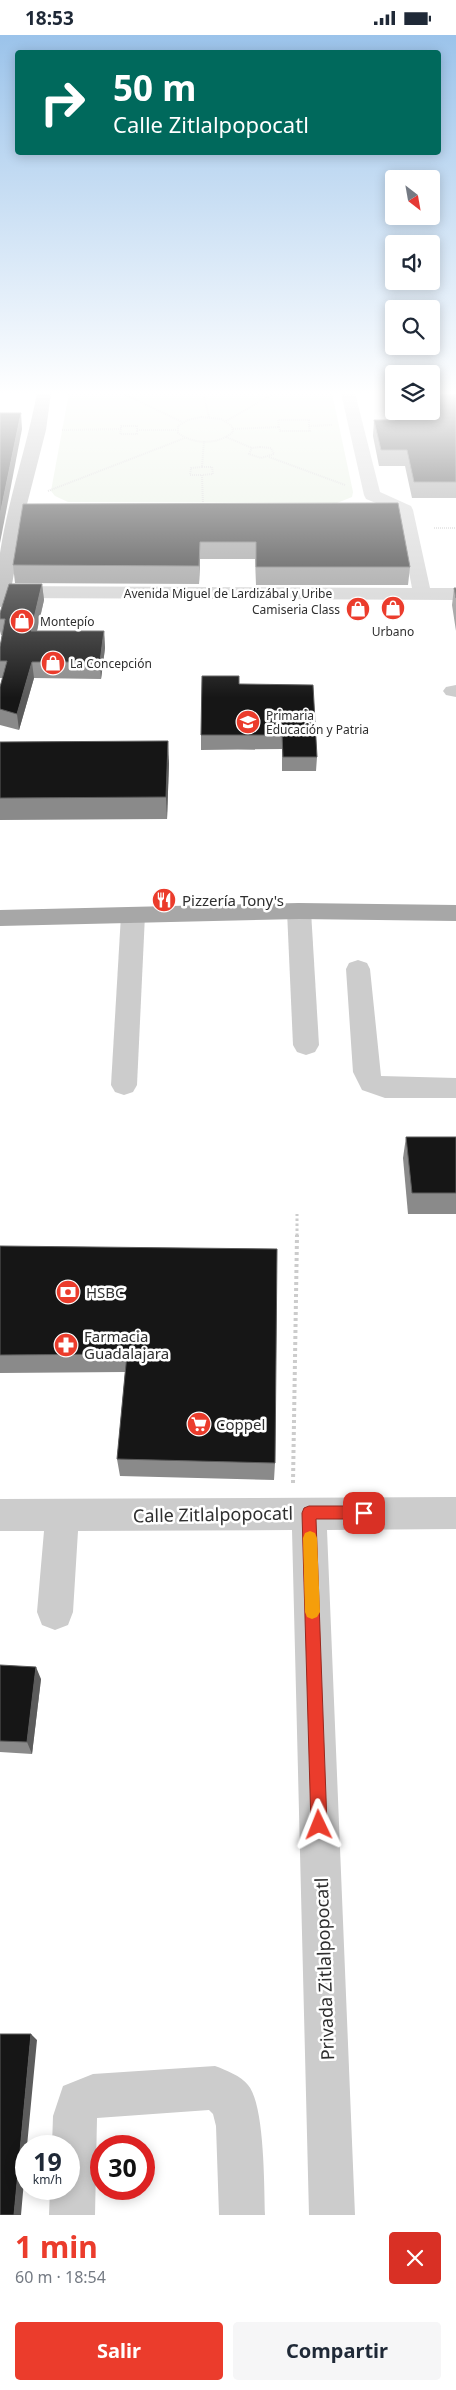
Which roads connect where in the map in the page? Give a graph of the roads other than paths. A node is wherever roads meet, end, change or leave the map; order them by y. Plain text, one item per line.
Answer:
1 (21, 495) edge
2 (372, 495) edge
3 (18, 507) junction
4 (405, 510) junction
5 (348, 511) edge
6 (36, 512) edge
7 (422, 594) junction
8 (456, 594) edge
9 (1, 595) edge
10 (299, 911) junction
11 (456, 913) edge
12 (133, 915) junction
13 (0, 917) edge
14 (358, 969) dead end
15 (306, 1045) dead end
16 (124, 1085) dead end
17 (456, 1088) edge
18 (301, 1513) junction
19 (456, 1513) edge
20 (0, 1515) edge
21 (62, 1516) junction
22 (55, 1613) dead end
23 (72, 2215) edge
24 (242, 2215) edge
25 (332, 2215) edge

1 - 3 main road
2 - 4 street
3 - 6 street
3 - 9 main road
4 - 5 street
4 - 7 street
7 - 8 street, Avenida Miguel de Lardizábal y Uribe
7 - 9 street, Avenida Miguel de Lardizábal y Uribe
10 - 11 main road
10 - 12 main road
10 - 15 street
12 - 13 main road
12 - 16 street
14 - 17 street
18 - 19 street, Calle Zitlalpopocatl
18 - 21 street, Calle Zitlalpopocatl
18 - 25 street, Privada Zitlalpopocatl
20 - 21 street, Calle Zitlalpopocatl
21 - 22 street
23 - 24 street

